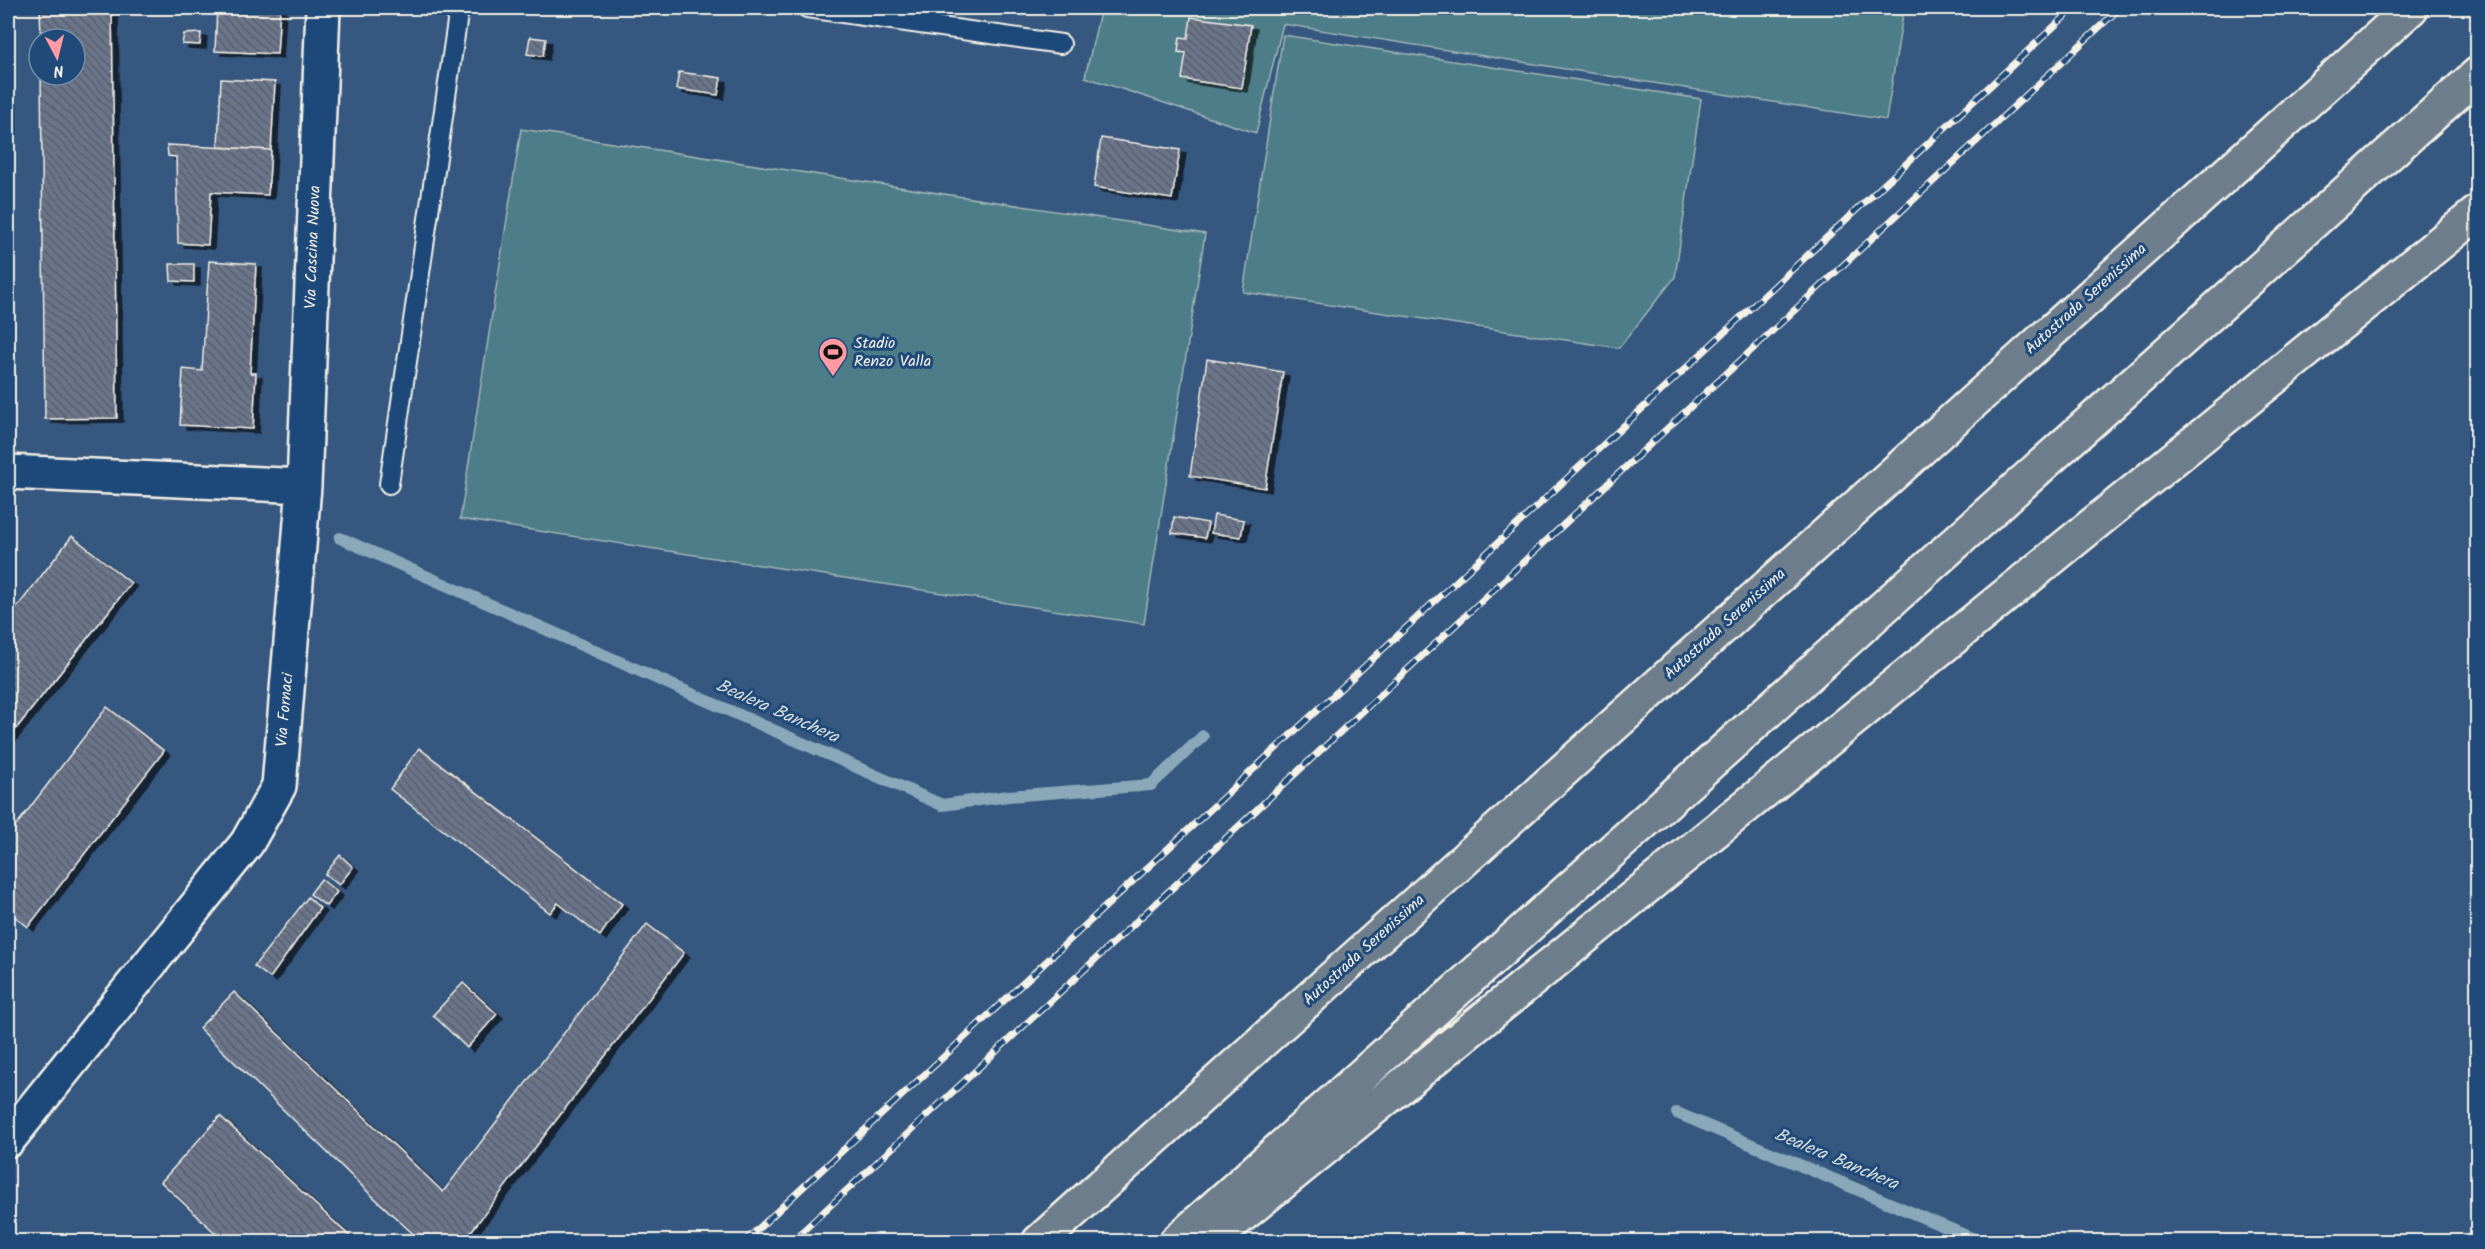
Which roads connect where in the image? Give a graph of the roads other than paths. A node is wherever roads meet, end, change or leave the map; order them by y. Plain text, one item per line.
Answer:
1 (322, 8) edge
2 (459, 8) edge
3 (807, 8) edge
4 (2410, 8) edge
5 (1061, 44) dead end
6 (2478, 74) edge
7 (2478, 212) edge
8 (8, 472) edge
9 (389, 484) dead end
10 (304, 486) junction
11 (8, 1140) edge
12 (1039, 1242) edge
13 (1176, 1242) edge
14 (1209, 1242) edge

1 - 10 street, Via Cascina Nuova
2 - 9 lane
3 - 5 lane
4 - 12 highway, Autostrada Serenissima
6 - 13 highway
7 - 14 highway
8 - 10 street
10 - 11 street, Via Fornaci

